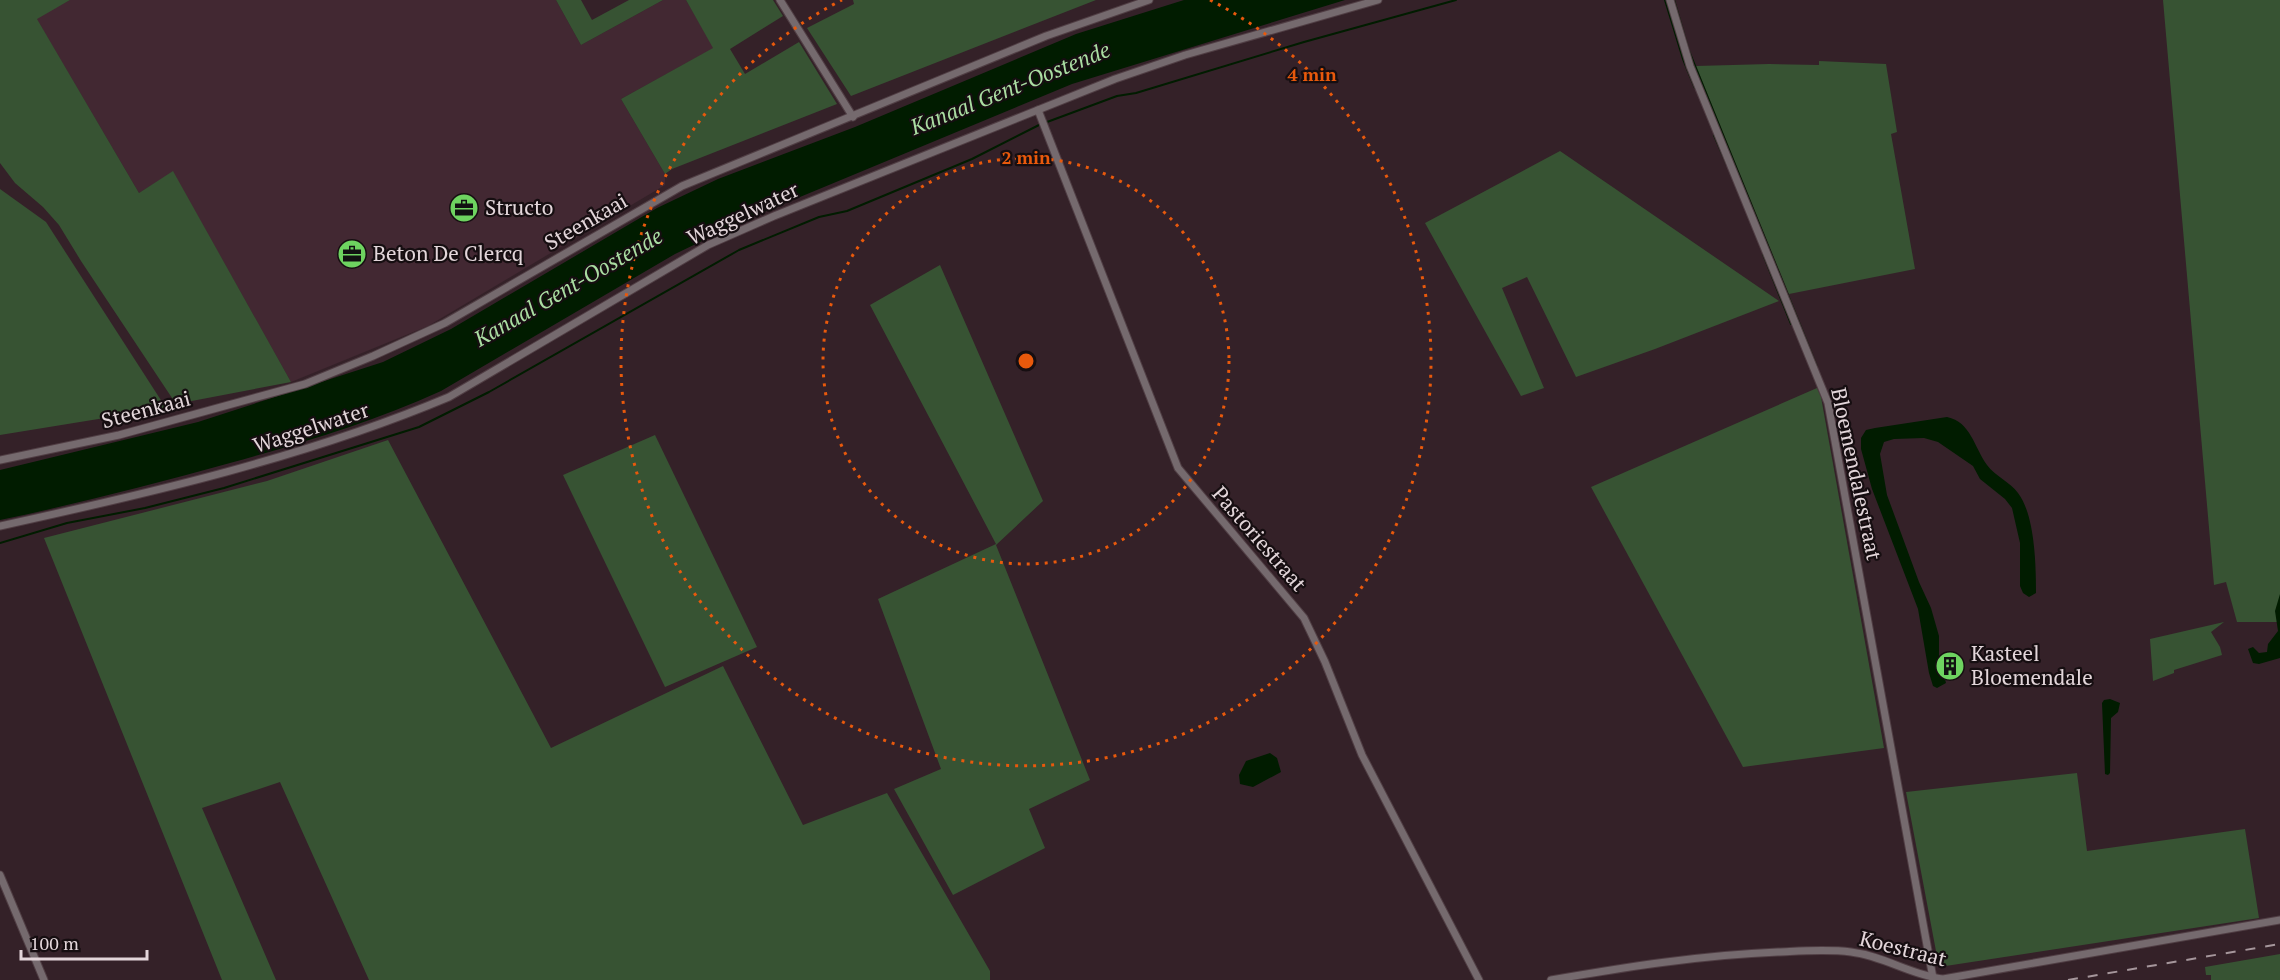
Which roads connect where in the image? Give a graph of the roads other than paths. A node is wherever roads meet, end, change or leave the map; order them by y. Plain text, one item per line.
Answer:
1 (780, 0) edge
2 (1149, 0) edge
3 (1378, 0) edge
4 (1670, 0) edge
5 (1038, 110) junction
6 (853, 117) junction
7 (0, 460) edge
8 (0, 526) edge
9 (0, 875) edge
10 (2280, 920) edge
11 (1933, 978) junction
12 (44, 980) edge
13 (1479, 980) edge
14 (1551, 980) edge

1 - 6 street
2 - 6 street, Steenkaai
3 - 5 street, Waggelwater
4 - 11 street, Bloemendalestraat
5 - 8 street, Waggelwater
5 - 13 street, Pastoriestraat
6 - 7 street, Steenkaai
9 - 12 street
10 - 11 street, Koestraat
11 - 14 street, Koestraat

